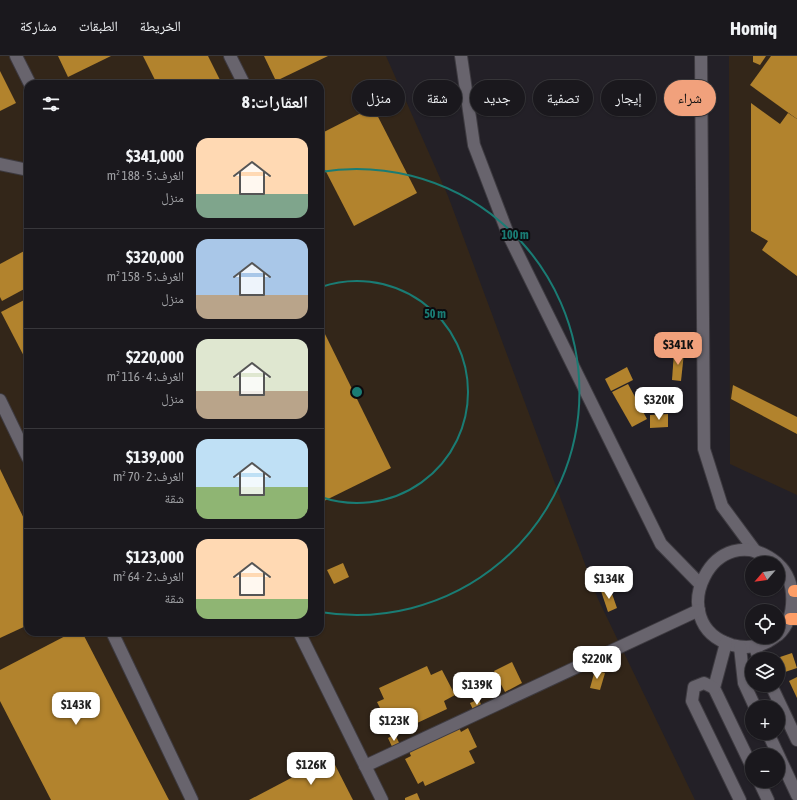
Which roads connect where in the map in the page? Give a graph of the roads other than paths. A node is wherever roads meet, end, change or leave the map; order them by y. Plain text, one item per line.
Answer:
1 (16, 56) edge
2 (230, 56) edge
3 (461, 56) edge
4 (701, 56) edge
5 (28, 80) edge
6 (242, 80) edge
7 (0, 164) edge
8 (24, 169) edge
9 (0, 400) edge
10 (24, 450) edge
11 (756, 552) junction
12 (767, 556) edge
13 (785, 573) edge
14 (700, 584) junction
15 (795, 591) edge
16 (699, 610) junction
17 (793, 619) edge
18 (785, 628) edge
19 (114, 636) edge
20 (301, 636) edge
21 (726, 643) junction
22 (763, 644) edge
23 (740, 647) junction
24 (755, 647) junction
25 (757, 652) edge
26 (714, 688) junction
27 (774, 692) edge
28 (752, 700) edge
29 (771, 740) edge
30 (797, 740) edge
31 (745, 752) edge
32 (365, 766) junction
33 (762, 788) edge
34 (797, 795) edge
35 (192, 800) edge
36 (382, 800) edge
37 (740, 800) edge
38 (768, 800) edge

1 - 5 street
2 - 6 street
3 - 14 street
4 - 11 street
7 - 8 street
9 - 10 street
11 - 12 street
11 - 14 street
13 - 15 street
14 - 16 street
15 - 17 street
16 - 21 street
16 - 32 street
17 - 18 street
19 - 35 street
20 - 32 street
21 - 23 street
21 - 26 street
22 - 24 street
23 - 24 street
23 - 28 street
24 - 25 street
26 - 31 street
26 - 37 street
27 - 30 street
29 - 34 street
32 - 36 street
33 - 38 street

